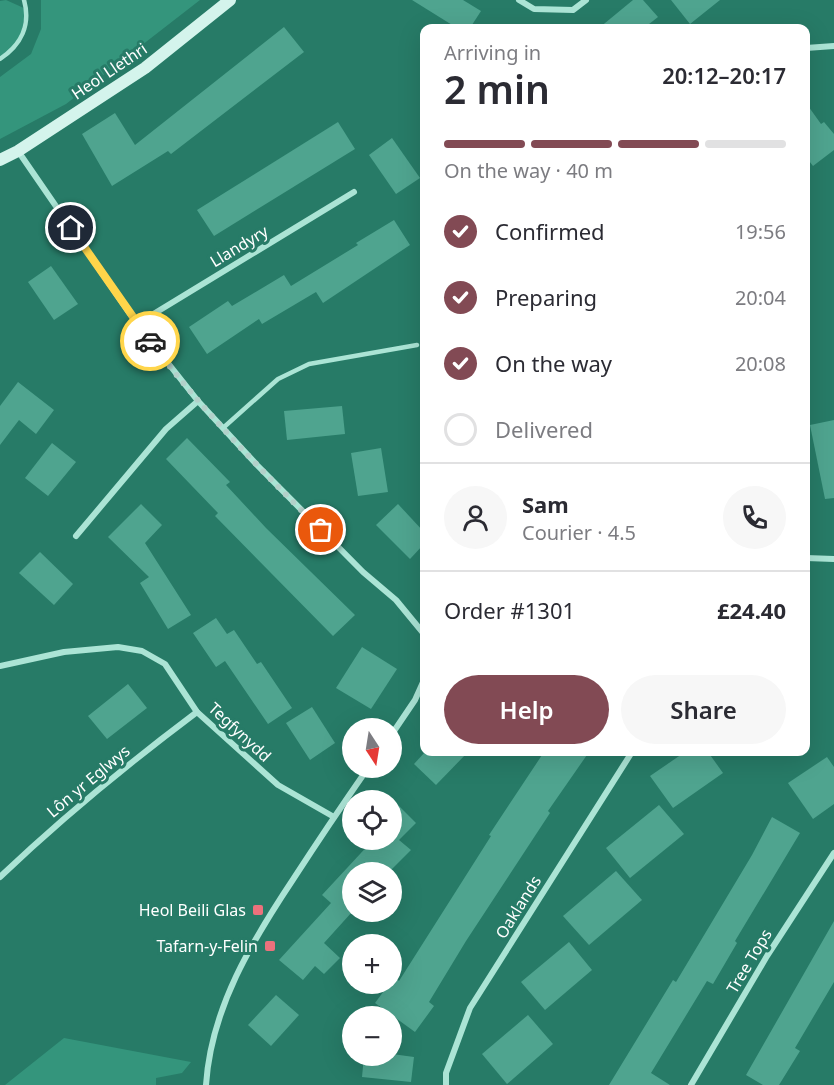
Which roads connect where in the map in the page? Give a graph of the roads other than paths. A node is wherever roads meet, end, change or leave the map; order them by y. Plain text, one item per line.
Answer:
1 (24, 0) edge
2 (230, 0) edge
3 (519, 0) edge
4 (586, 0) edge
5 (834, 46) edge
6 (810, 48) edge
7 (0, 59) edge
8 (18, 151) junction
9 (0, 160) edge
10 (354, 192) dead end
11 (137, 324) junction
12 (417, 345) dead end
13 (198, 401) junction
14 (223, 429) junction
15 (76, 536) dead end
16 (810, 558) edge
17 (834, 559) edge
18 (420, 629) edge
19 (0, 666) edge
20 (420, 690) edge
21 (197, 712) junction
22 (402, 720) edge
23 (629, 756) edge
24 (361, 778) edge
25 (334, 816) junction
26 (834, 852) edge
27 (0, 877) edge
28 (206, 1085) edge
29 (446, 1085) edge
30 (691, 1085) edge

1 - 7 lane
2 - 8 main road, Heol Llethri
3 - 4 street
5 - 6 street
8 - 9 main road, Heol Llethri
8 - 11 street
10 - 11 street, Llandyry
11 - 13 street
12 - 14 lane
13 - 14 street
13 - 15 street
14 - 18 street
16 - 17 street
19 - 21 street, Tegfynydd
20 - 22 street
21 - 25 street, Tegfynydd
21 - 27 street, Lôn yr Eglwys
23 - 29 street, Oaklands
24 - 25 street
25 - 28 street
26 - 30 street, Tree Tops

